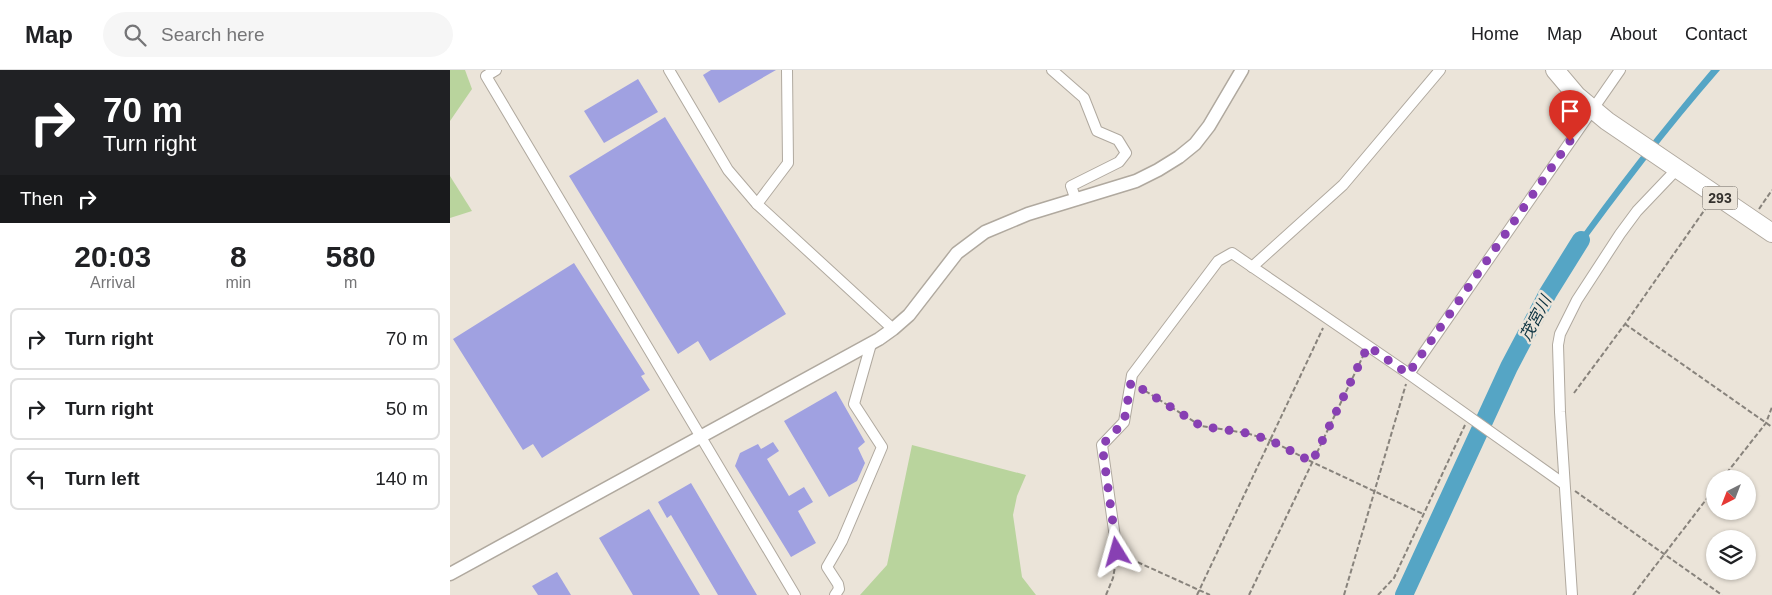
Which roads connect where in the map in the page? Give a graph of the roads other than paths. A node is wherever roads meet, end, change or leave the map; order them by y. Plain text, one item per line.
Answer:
1 (496, 70) edge
2 (669, 70) edge
3 (787, 70) edge
4 (1052, 70) edge
5 (1242, 70) edge
6 (1440, 70) edge
7 (1555, 70) edge
8 (1620, 70) edge
9 (1592, 110) junction
10 (1673, 166) junction
11 (1076, 200) junction
12 (757, 204) junction
13 (1772, 233) edge
14 (1252, 267) junction
15 (893, 329) junction
16 (871, 344) junction
17 (1408, 374) junction
18 (700, 437) junction
19 (1564, 484) junction
20 (1117, 552) road end
21 (450, 574) edge
22 (795, 595) edge
23 (835, 595) edge
24 (1572, 595) edge

1 - 18 street
2 - 12 street
3 - 12 street
4 - 11 street
5 - 11 street
6 - 14 street
7 - 9 highway, 293
8 - 9 street
9 - 10 highway, 293
9 - 17 street
10 - 13 highway, 293
10 - 19 street
11 - 15 street
12 - 15 street
14 - 17 street
14 - 20 street
15 - 16 street
16 - 18 street
16 - 23 street
17 - 19 street
18 - 21 street
18 - 22 street
19 - 24 street

